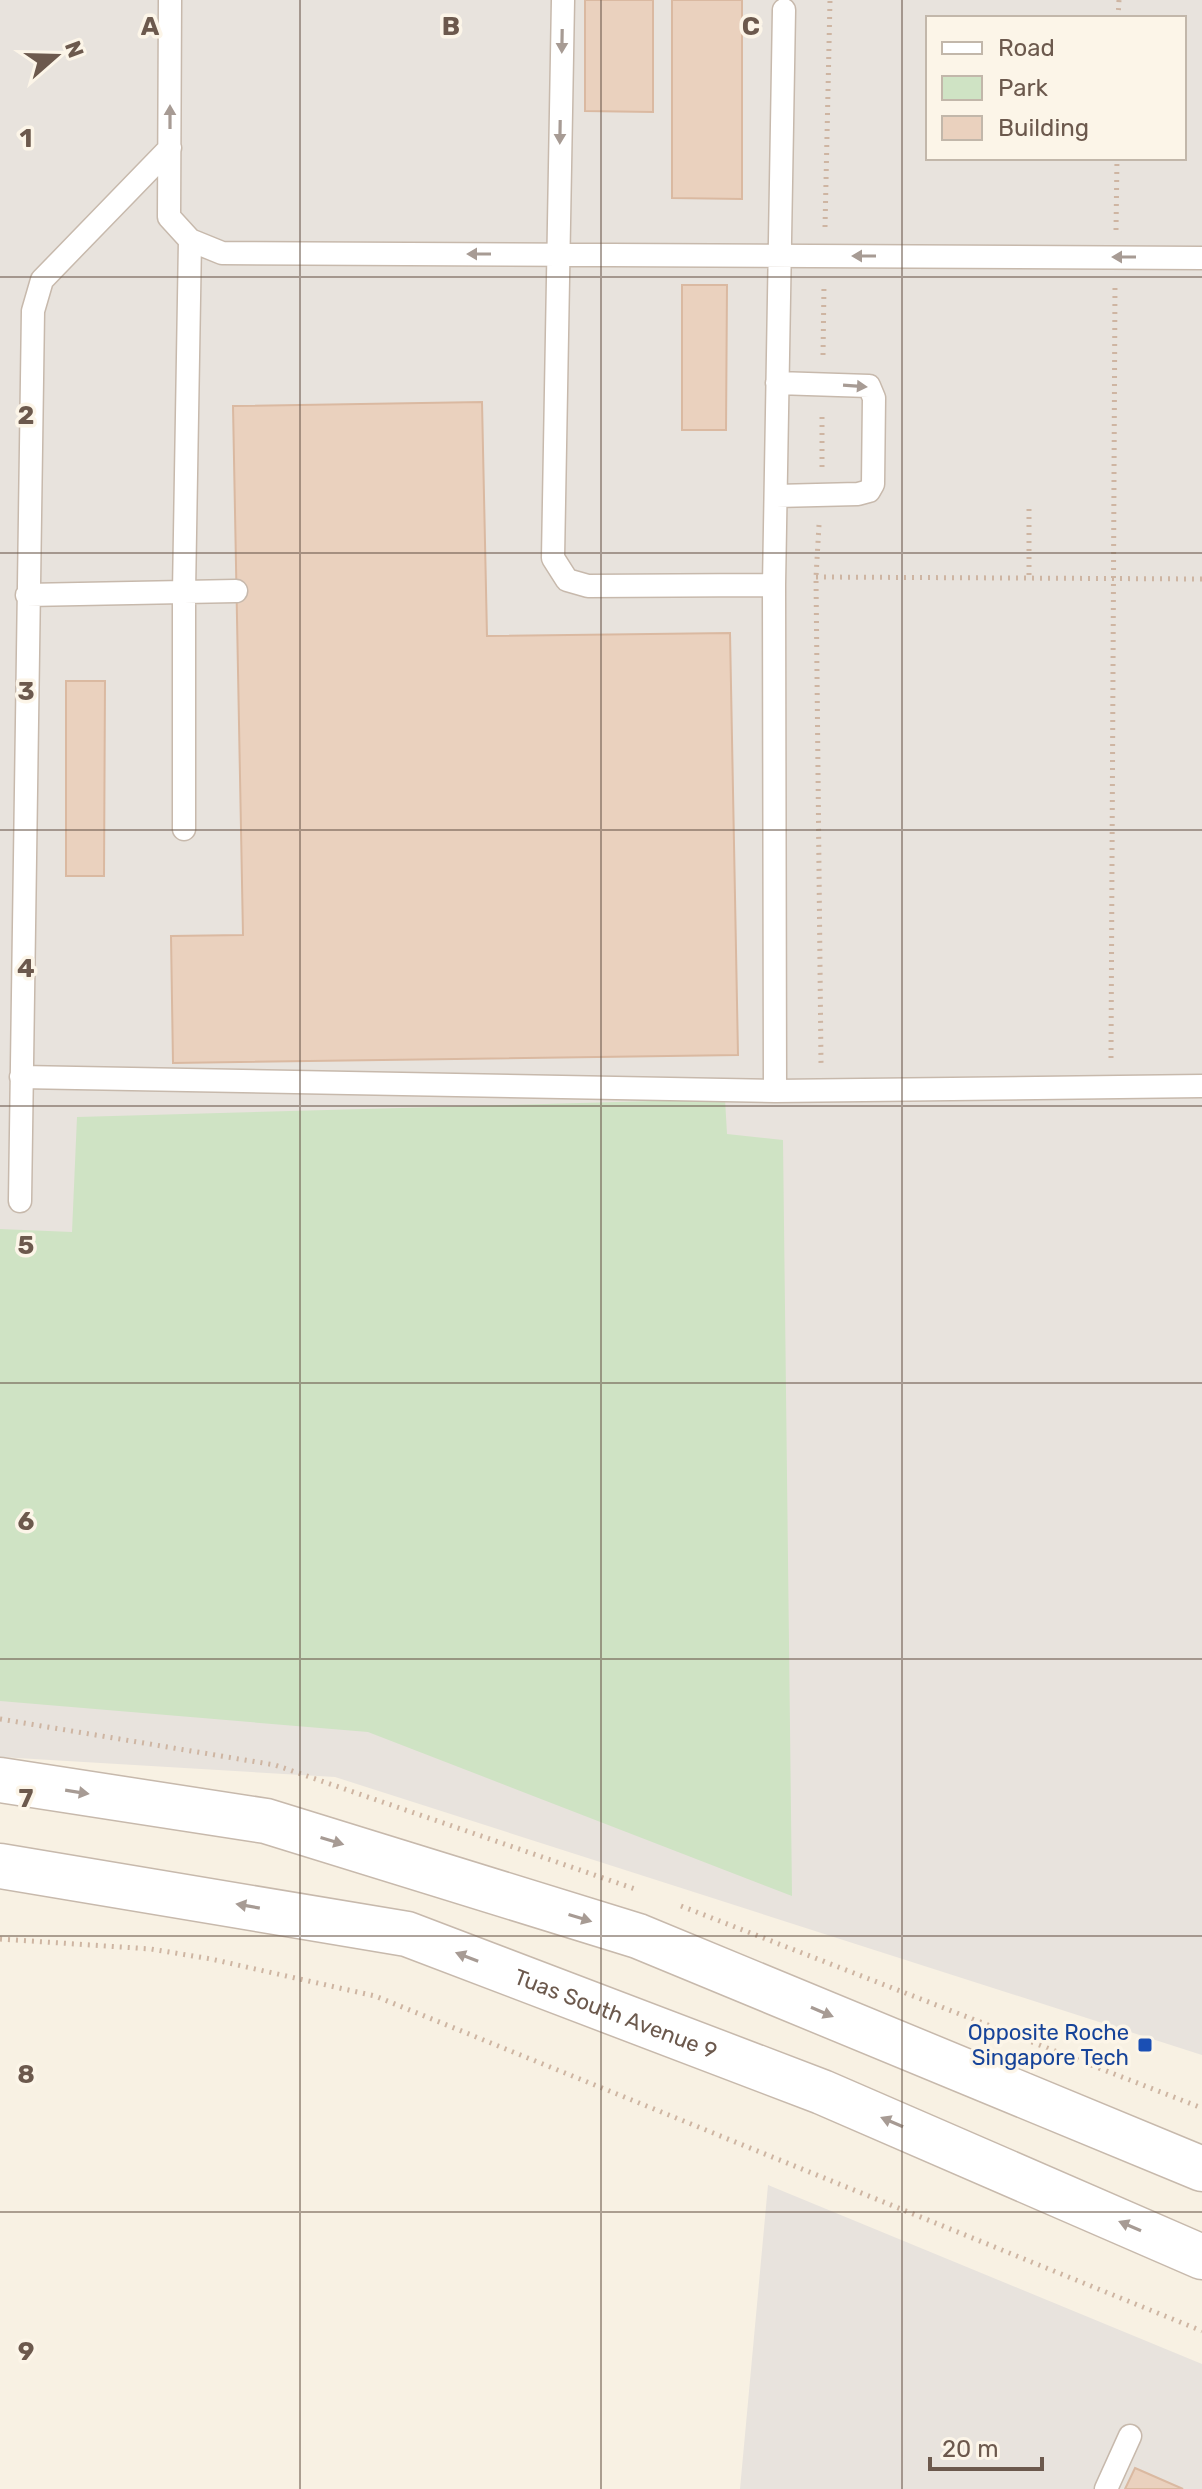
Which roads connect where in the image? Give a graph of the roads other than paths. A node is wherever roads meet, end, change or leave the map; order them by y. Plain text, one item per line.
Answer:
1 (170, 0) edge
2 (563, 0) edge
3 (784, 10) dead end
4 (170, 148) junction
5 (190, 240) junction
6 (557, 254) junction
7 (780, 256) junction
8 (1202, 258) edge
9 (777, 383) junction
10 (776, 496) junction
11 (774, 585) junction
12 (236, 591) dead end
13 (184, 592) junction
14 (27, 595) junction
15 (184, 829) dead end
16 (21, 1077) junction
17 (1202, 1086) edge
18 (775, 1091) junction
19 (20, 1201) dead end
20 (0, 1780) edge
21 (0, 1866) edge
22 (1202, 2169) edge
23 (1202, 2257) edge
24 (1130, 2436) dead end
25 (1106, 2489) edge

4 -> 1 lane
2 -> 6 lane
3 - 7 lane
4 - 5 lane
4 - 14 lane
6 -> 5 lane
5 - 13 lane
6 - 7 lane
6 - 11 lane
8 -> 7 lane
7 - 9 lane
9 - 10 lane
9 -> 10 lane
10 - 11 lane
11 - 18 lane
12 - 13 lane
13 - 14 lane
13 - 15 lane
14 - 16 lane
16 - 18 lane
16 - 19 lane
17 - 18 lane
20 -> 22 street
23 -> 21 street, Tuas South Avenue 9
24 - 25 lane

